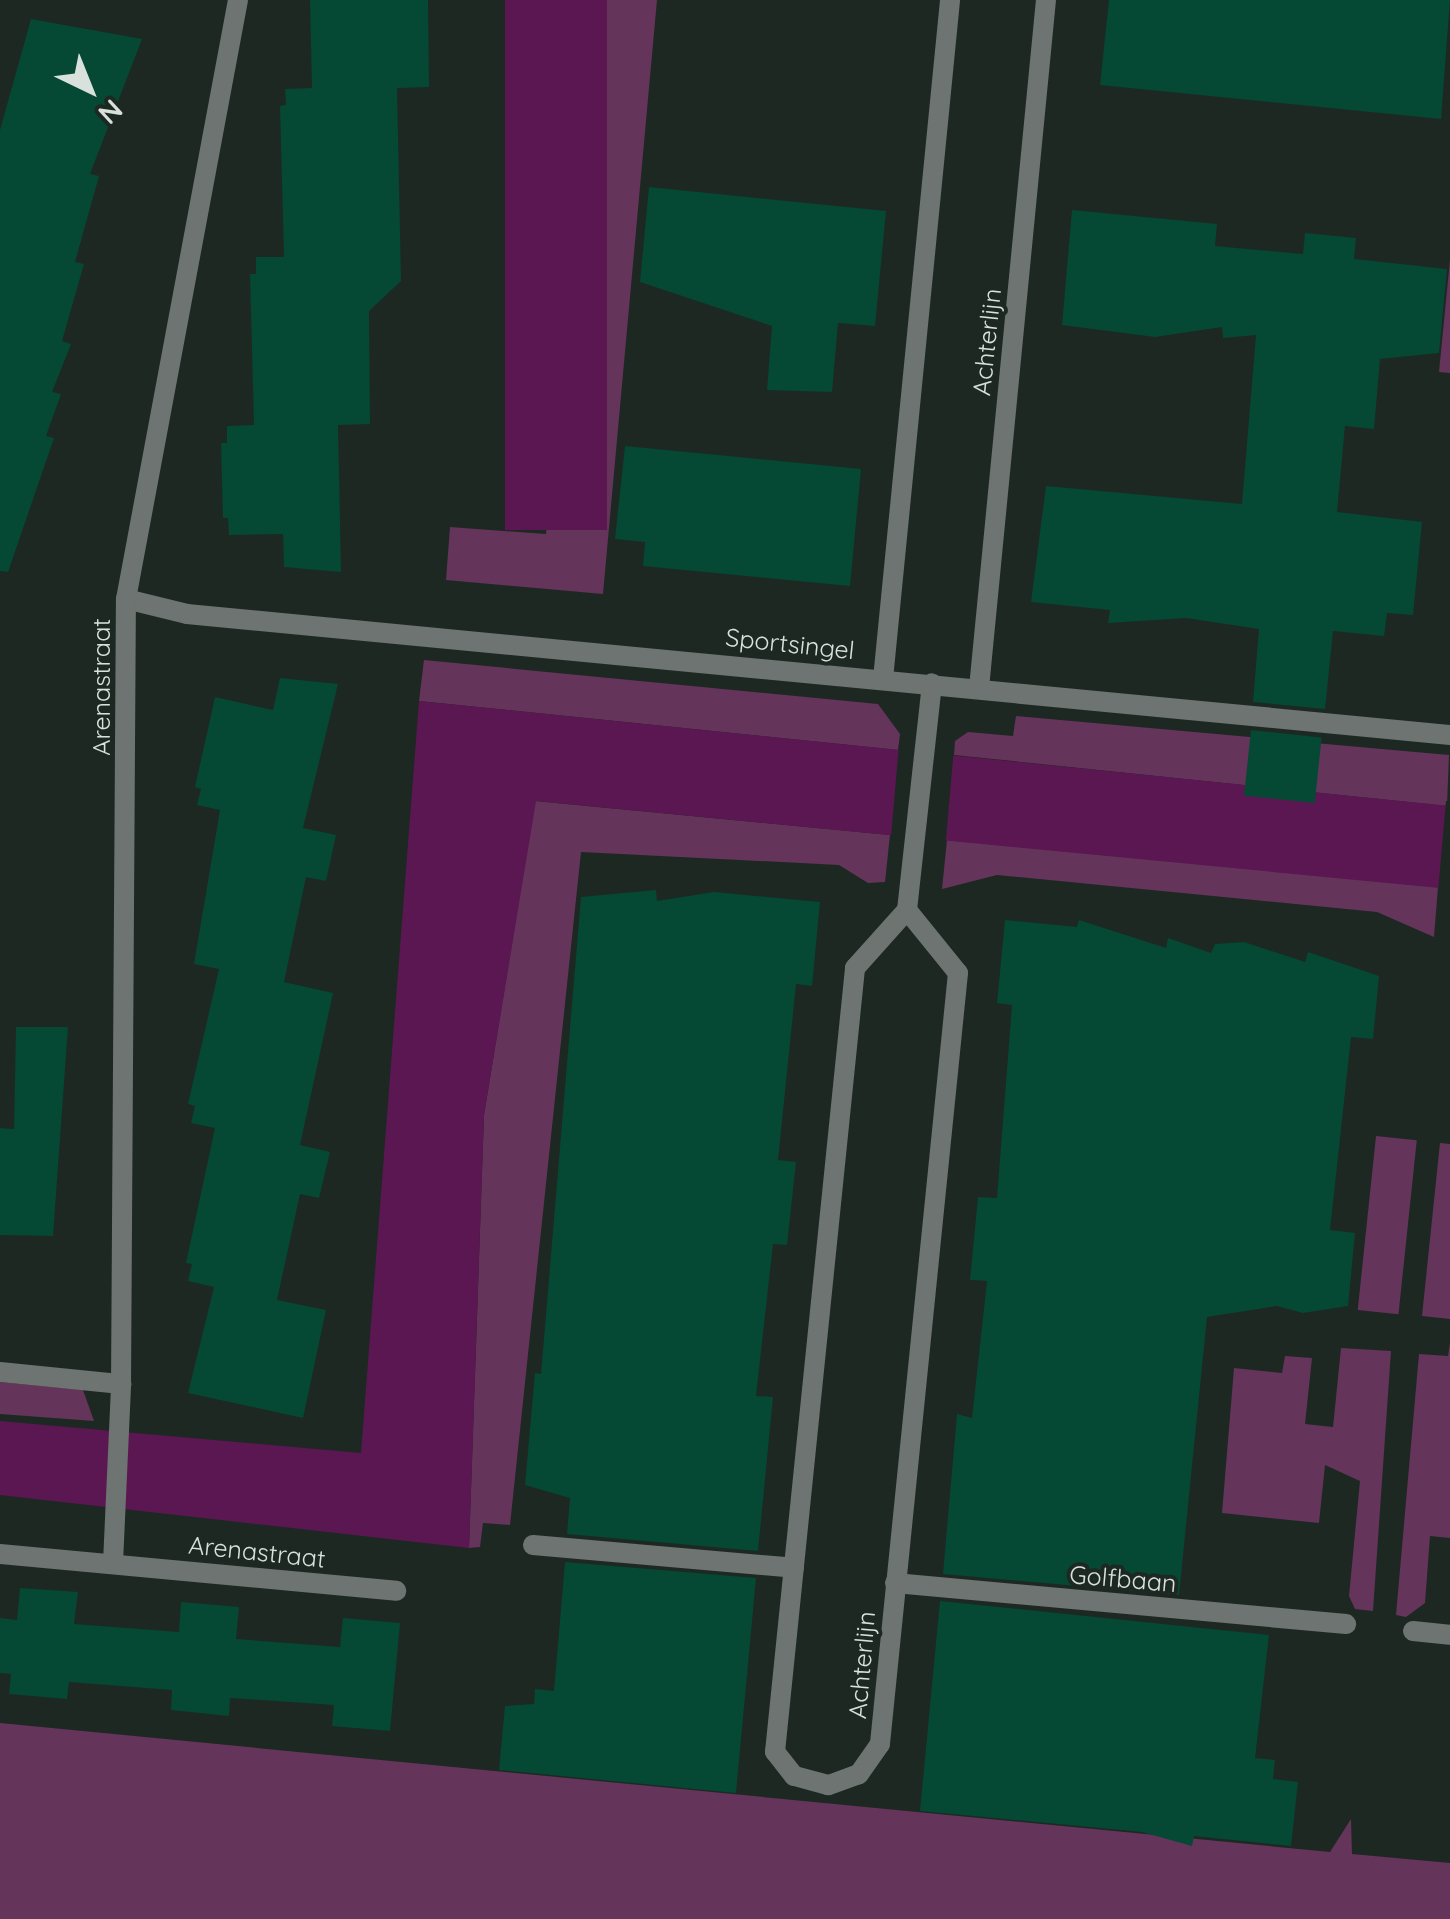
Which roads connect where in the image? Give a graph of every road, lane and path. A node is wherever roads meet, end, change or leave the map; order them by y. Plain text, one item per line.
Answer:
1 (238, 0) edge
2 (950, 0) edge
3 (1046, 0) edge
4 (126, 599) junction
5 (884, 678) junction
6 (932, 684) junction
7 (979, 688) junction
8 (1450, 734) edge
9 (908, 910) junction
10 (0, 1372) edge
11 (121, 1384) junction
12 (533, 1545) dead end
13 (0, 1554) edge
14 (112, 1563) junction
15 (794, 1568) junction
16 (895, 1584) junction
17 (396, 1591) dead end
18 (1346, 1624) dead end
19 (1413, 1631) dead end
20 (1450, 1635) edge

1 - 4 street, Arenastraat
2 - 5 street
3 - 7 street, Achterlijn
4 - 5 street, Sportsingel
4 - 11 street, Arenastraat
5 - 6 street, Sportsingel
6 - 7 street, Sportsingel
6 - 9 street
7 - 8 street, Sportsingel
9 - 15 street, Achterlijn
9 - 16 street, Achterlijn
10 - 11 street
11 - 14 street, Arenastraat
12 - 15 street
13 - 14 street, Arenastraat
14 - 17 street, Arenastraat
15 - 16 street, Achterlijn
16 - 18 street, Golfbaan
19 - 20 street

